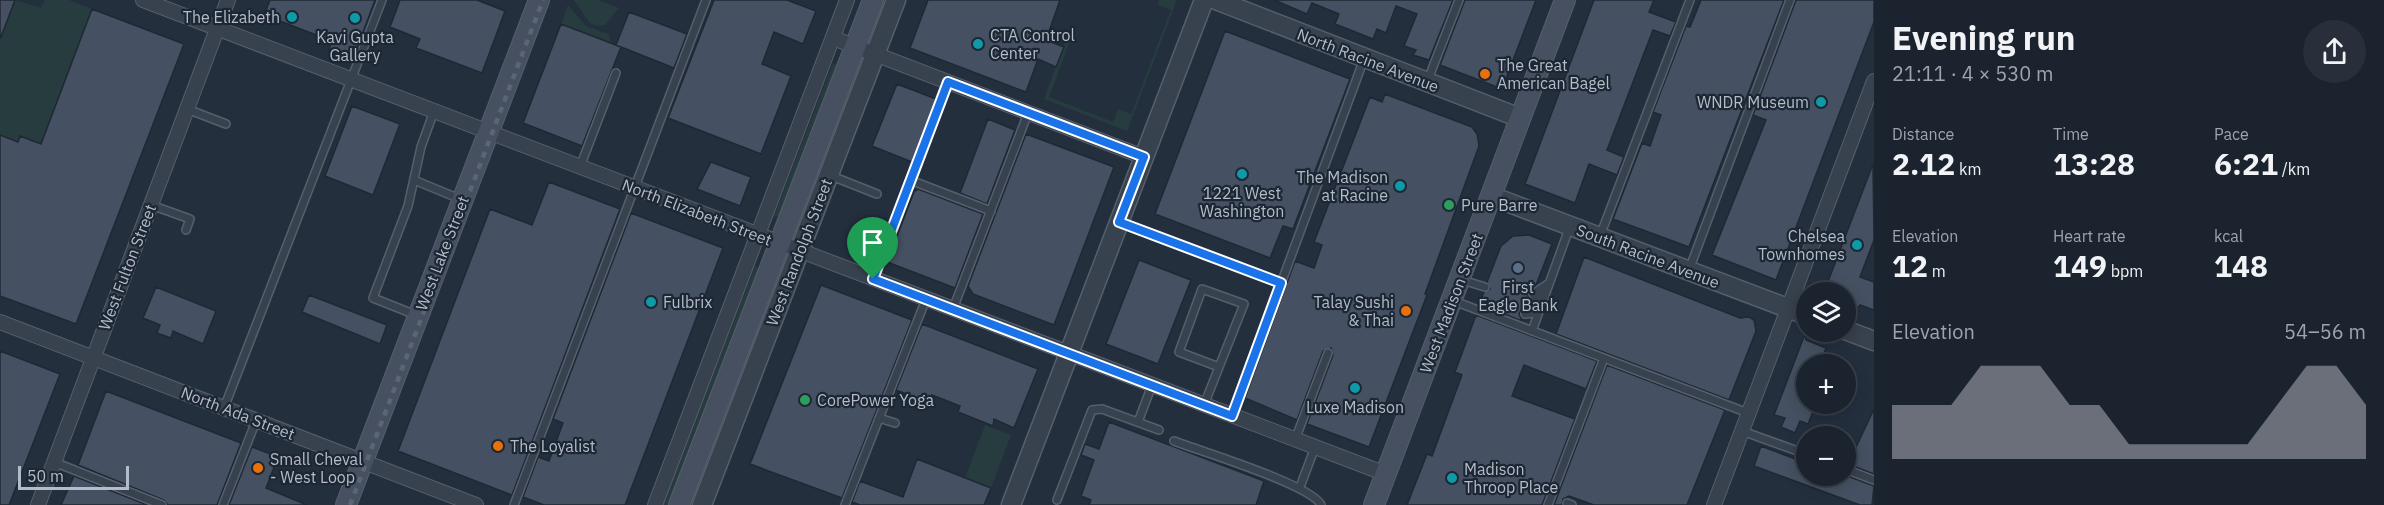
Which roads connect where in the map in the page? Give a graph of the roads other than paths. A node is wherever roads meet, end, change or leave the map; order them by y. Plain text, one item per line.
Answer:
1 (143, 0) edge
2 (228, 0) edge
3 (382, 0) edge
4 (539, 0) edge
5 (706, 0) edge
6 (847, 0) edge
7 (873, 0) edge
8 (896, 0) edge
9 (1204, 0) edge
10 (1216, 0) edge
11 (1459, 0) edge
12 (1565, 0) edge
13 (1690, 0) edge
14 (1790, 0) edge
15 (217, 29) junction
16 (833, 38) junction
17 (855, 46) junction
18 (876, 54) junction
19 (1364, 58) junction
20 (616, 73) dead end
21 (352, 80) junction
22 (1874, 81) edge
23 (948, 82) junction
24 (1427, 82) junction
25 (187, 109) junction
26 (434, 111) junction
27 (1029, 113) junction
28 (1520, 118) junction
29 (226, 124) dead end
30 (488, 132) junction
31 (1144, 157) junction
32 (580, 167) junction
33 (829, 175) junction
34 (414, 180) junction
35 (910, 180) junction
36 (634, 188) junction
37 (877, 194) dead end
38 (1491, 196) junction
39 (463, 200) junction
40 (151, 205) junction
41 (991, 211) junction
42 (1119, 222) junction
43 (1570, 226) junction
44 (186, 230) dead end
45 (758, 235) junction
46 (1599, 237) junction
47 (780, 243) junction
48 (800, 251) junction
49 (1689, 271) junction
50 (873, 279) junction
51 (1460, 279) junction
52 (1550, 282) junction
53 (1281, 283) junction
54 (1484, 289) dead end
55 (1546, 291) junction
56 (1533, 294) dead end
57 (926, 299) junction
58 (1452, 300) junction
59 (1529, 303) dead end
60 (1540, 308) junction
61 (953, 309) junction
62 (1788, 309) junction
63 (1796, 312) edge
64 (1525, 314) dead end
65 (418, 316) junction
66 (0, 322) edge
67 (1532, 331) junction
68 (1856, 334) edge
69 (1874, 341) edge
70 (1328, 353) dead end
71 (1069, 354) junction
72 (93, 358) junction
73 (1604, 358) junction
74 (1219, 367) junction
75 (1152, 385) junction
76 (1204, 405) junction
77 (224, 408) junction
78 (1749, 413) junction
79 (1232, 416) junction
80 (879, 418) junction
81 (256, 420) junction
82 (1138, 422) junction
83 (895, 423) dead end
84 (1159, 430) dead end
85 (1742, 430) junction
86 (1294, 440) junction
87 (1174, 441) dead end
88 (1315, 447) junction
89 (1796, 450) edge
90 (362, 461) junction
91 (54, 462) junction
92 (1856, 473) edge
93 (1386, 474) junction
94 (1874, 480) edge
95 (1300, 487) junction
96 (1057, 500) dead end
97 (38, 505) edge
98 (162, 505) edge
99 (223, 505) edge
100 (346, 505) edge
101 (476, 505) edge
102 (514, 505) edge
103 (655, 505) edge
104 (680, 505) edge
105 (702, 505) edge
106 (845, 505) edge
107 (1011, 505) edge
108 (1321, 505) edge
109 (1374, 505) edge
110 (1548, 505) edge
111 (1714, 505) edge

1 - 15 street, North Elizabeth Street
2 - 15 street, West Fulton Street
3 - 21 lane
4 - 30 main road, West Lake Street
5 - 36 lane
6 - 16 street
7 - 17 main road, West Randolph Street
8 - 18 street, West Randolph Street
9 - 31 street
10 - 19 street, North Racine Avenue
11 - 24 lane
12 - 28 main road, West Madison Street
13 - 46 lane
14 - 49 lane
15 - 21 street, North Elizabeth Street
15 - 25 street, West Fulton Street
16 - 17 street
16 - 45 street
17 - 18 street
17 - 47 main road, West Randolph Street
18 - 23 street
18 - 33 street, West Randolph Street
19 - 24 street, North Racine Avenue
19 - 53 lane
20 - 32 lane
21 - 26 street, North Elizabeth Street
21 - 77 lane
22 - 62 street
23 - 27 street
23 - 35 lane
24 - 28 street, North Racine Avenue
25 - 29 lane
25 - 40 street, West Fulton Street
26 - 30 street, North Elizabeth Street
26 - 34 lane
27 - 31 street
27 - 41 lane
28 - 38 main road, West Madison Street
30 - 32 street, North Elizabeth Street
30 - 39 main road, West Lake Street
31 - 42 street
32 - 36 street, North Elizabeth Street
33 - 37 lane
33 - 48 street, West Randolph Street
34 - 39 lane
34 - 65 lane
35 - 41 lane
35 - 50 lane
36 - 45 street, North Elizabeth Street
36 - 102 lane
38 - 43 street, South Racine Avenue
38 - 51 main road, West Madison Street
39 - 65 main road, West Lake Street
40 - 44 lane
40 - 72 street, West Fulton Street
41 - 61 lane
42 - 53 lane
42 - 71 street
43 - 46 street, South Racine Avenue
43 - 52 lane
45 - 47 street, North Elizabeth Street
45 - 103 street
46 - 49 street, South Racine Avenue
47 - 48 street, North Elizabeth Street
47 - 104 main road, West Randolph Street
48 - 50 street, North Elizabeth Street
48 - 105 street, West Randolph Street
49 - 62 street, South Racine Avenue
50 - 57 street, North Elizabeth Street
51 - 54 lane
51 - 58 main road, West Madison Street
52 - 55 lane
52 - 56 lane
53 - 79 lane
55 - 59 lane
55 - 60 lane
57 - 61 street, North Elizabeth Street
57 - 80 lane
58 - 67 lane
58 - 93 main road, West Madison Street
60 - 64 lane
60 - 67 lane
61 - 71 street, North Elizabeth Street
62 - 63 street, South Racine Avenue
62 - 78 street
65 - 90 main road, West Lake Street
66 - 72 street, North Ada Street
67 - 73 lane
68 - 69 street
70 - 86 lane
71 - 75 street, North Elizabeth Street
71 - 107 street
72 - 77 street, North Ada Street
72 - 91 street, West Fulton Street
73 - 78 lane
73 - 110 lane
74 - 74 lane
74 - 76 lane
75 - 76 street, North Elizabeth Street
75 - 82 lane
76 - 79 street, North Elizabeth Street
77 - 81 street, North Ada Street
78 - 85 street
79 - 86 street, North Elizabeth Street
80 - 83 lane
80 - 106 lane
81 - 90 street, North Ada Street
81 - 99 lane
82 - 84 lane
82 - 96 lane
85 - 89 lane
85 - 111 street
86 - 88 street, North Elizabeth Street
87 - 95 lane
88 - 93 street, North Elizabeth Street
88 - 95 lane
90 - 100 main road, West Lake Street
90 - 101 street, North Ada Street
91 - 97 street, West Fulton Street
91 - 98 lane
92 - 94 lane
93 - 109 main road, West Madison Street
95 - 108 lane

